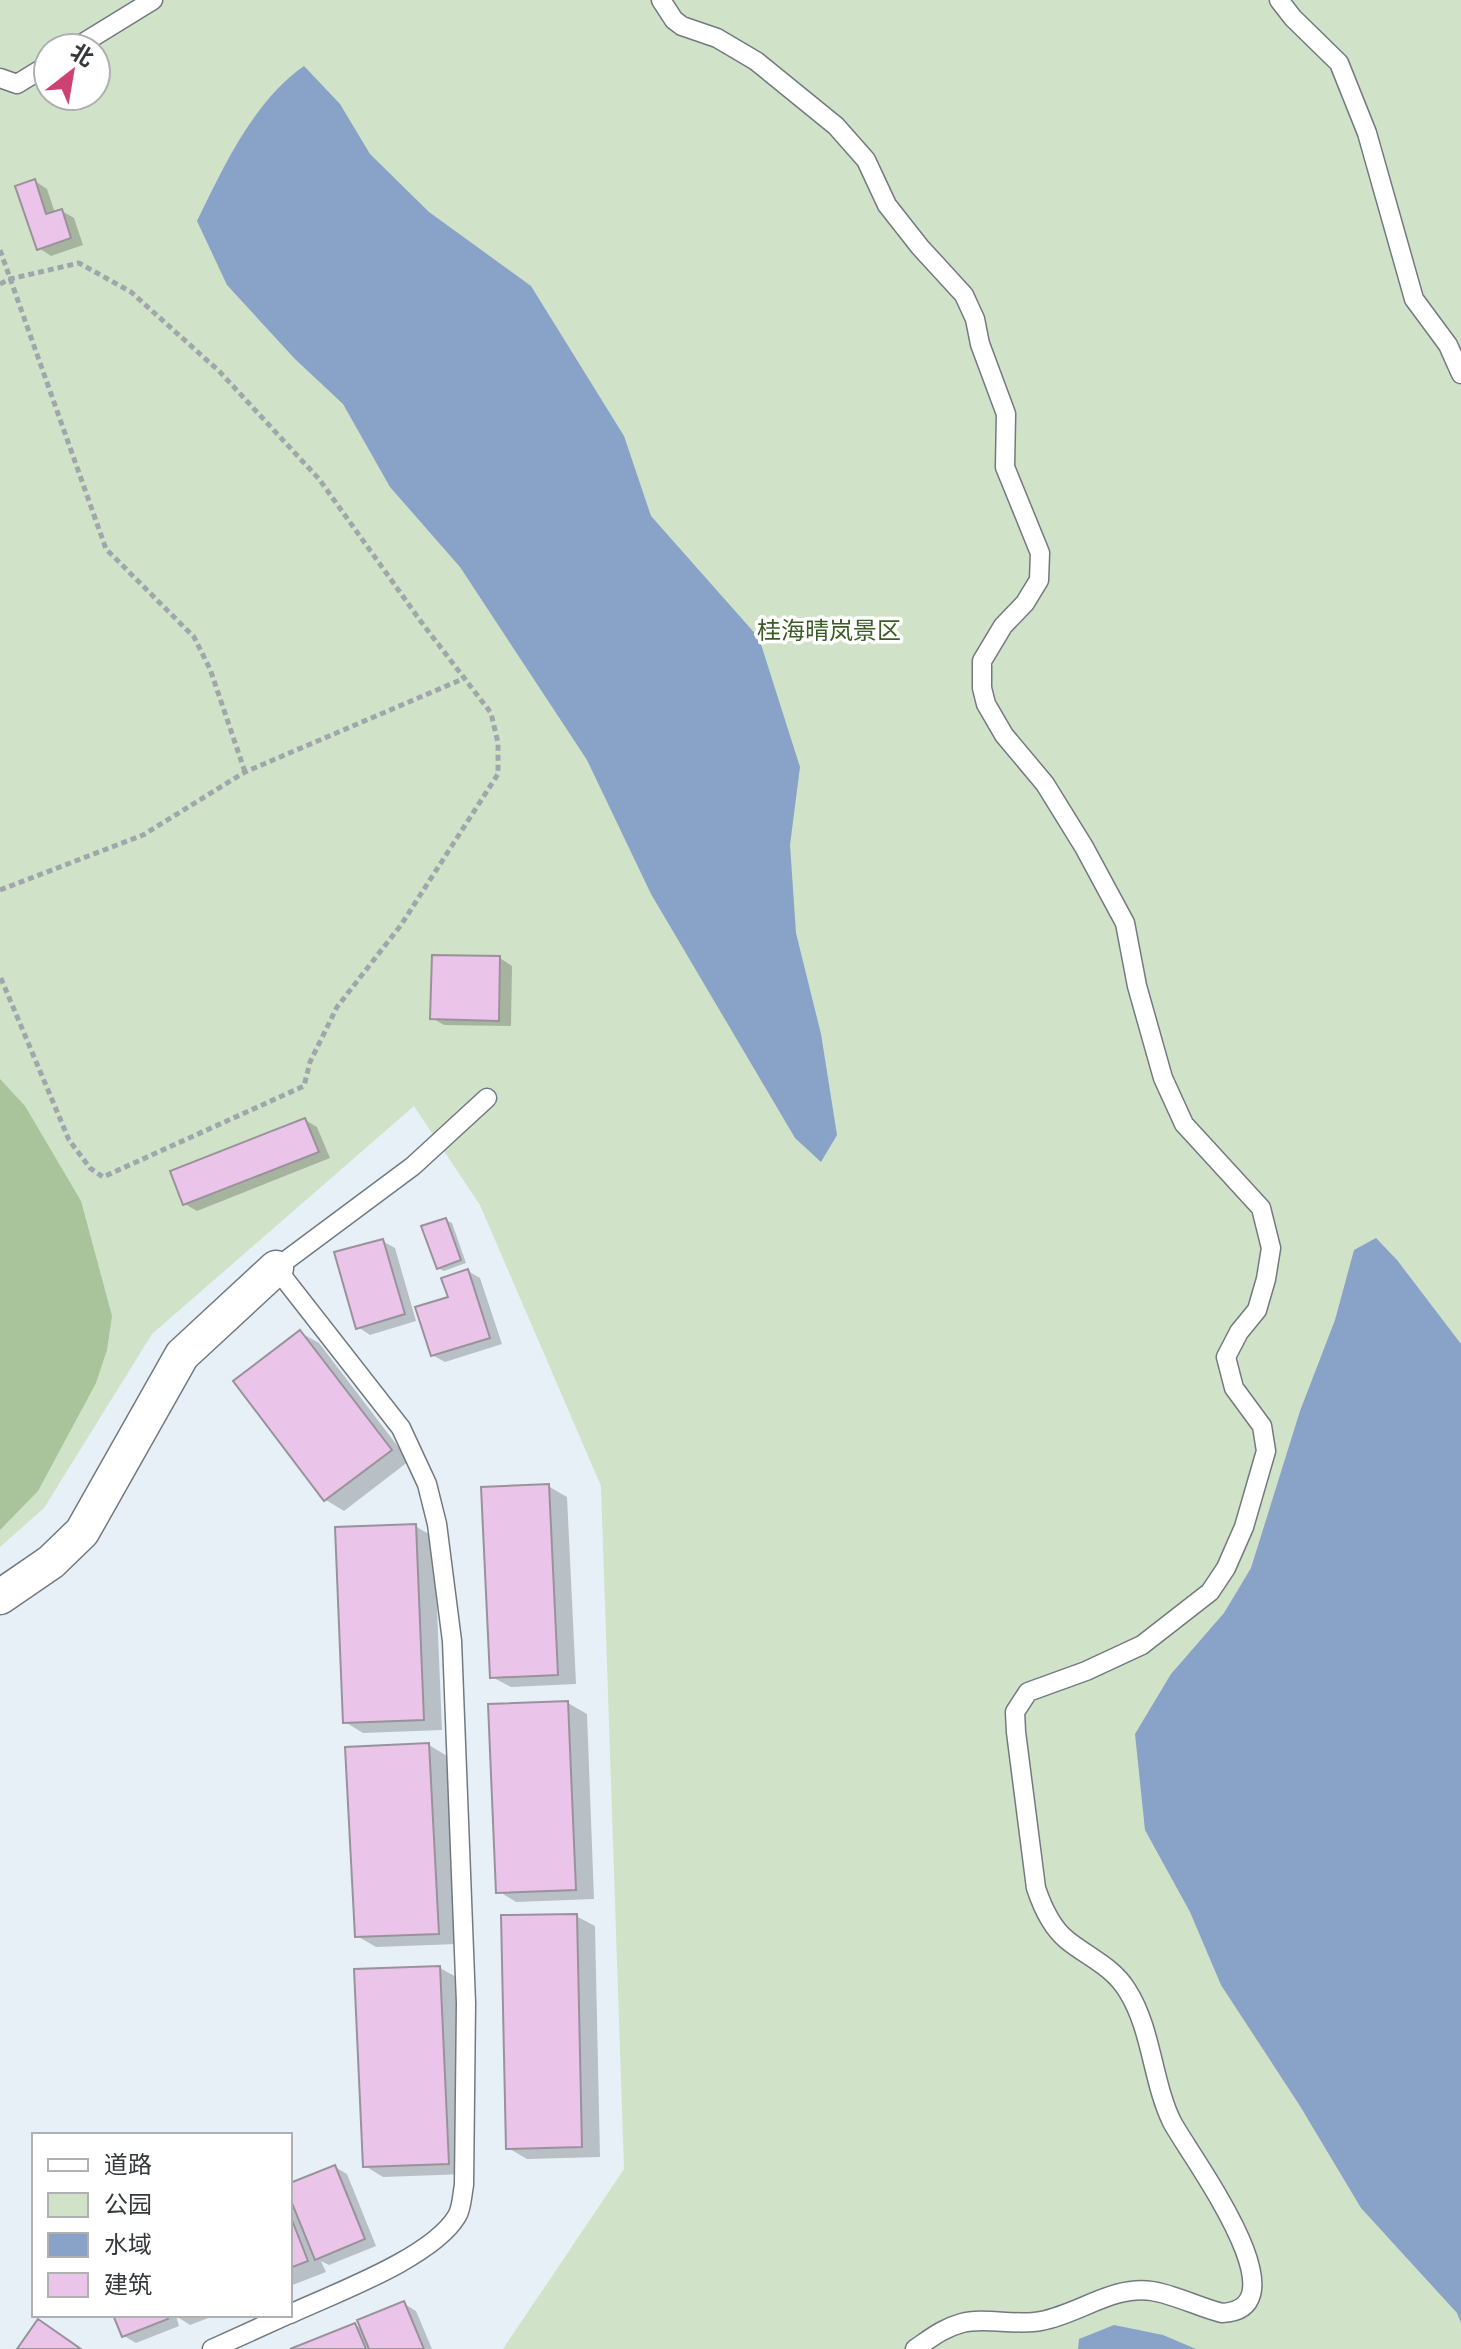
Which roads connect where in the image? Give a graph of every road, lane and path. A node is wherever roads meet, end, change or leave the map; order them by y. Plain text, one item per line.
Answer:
1 (153, 0) edge
2 (661, 0) edge
3 (1279, 0) edge
4 (101, 32) edge
5 (32, 75) edge
6 (0, 78) edge
7 (0, 250) edge
8 (10, 279) junction
9 (0, 284) edge
10 (1461, 374) edge
11 (465, 678) junction
12 (245, 772) junction
13 (0, 890) edge
14 (0, 976) edge
15 (487, 1098) dead end
16 (276, 1268) junction
17 (0, 1597) edge
18 (292, 2312) edge
19 (281, 2317) edge
20 (212, 2349) edge
21 (915, 2349) edge

1 - 4 lane
2 - 21 lane
3 - 10 lane
5 - 6 lane
7 - 8 path
8 - 9 path
8 - 11 path
8 - 12 path
11 - 12 path
11 - 14 path
12 - 13 path
15 - 16 lane
16 - 17 street
16 - 18 lane
19 - 20 lane

